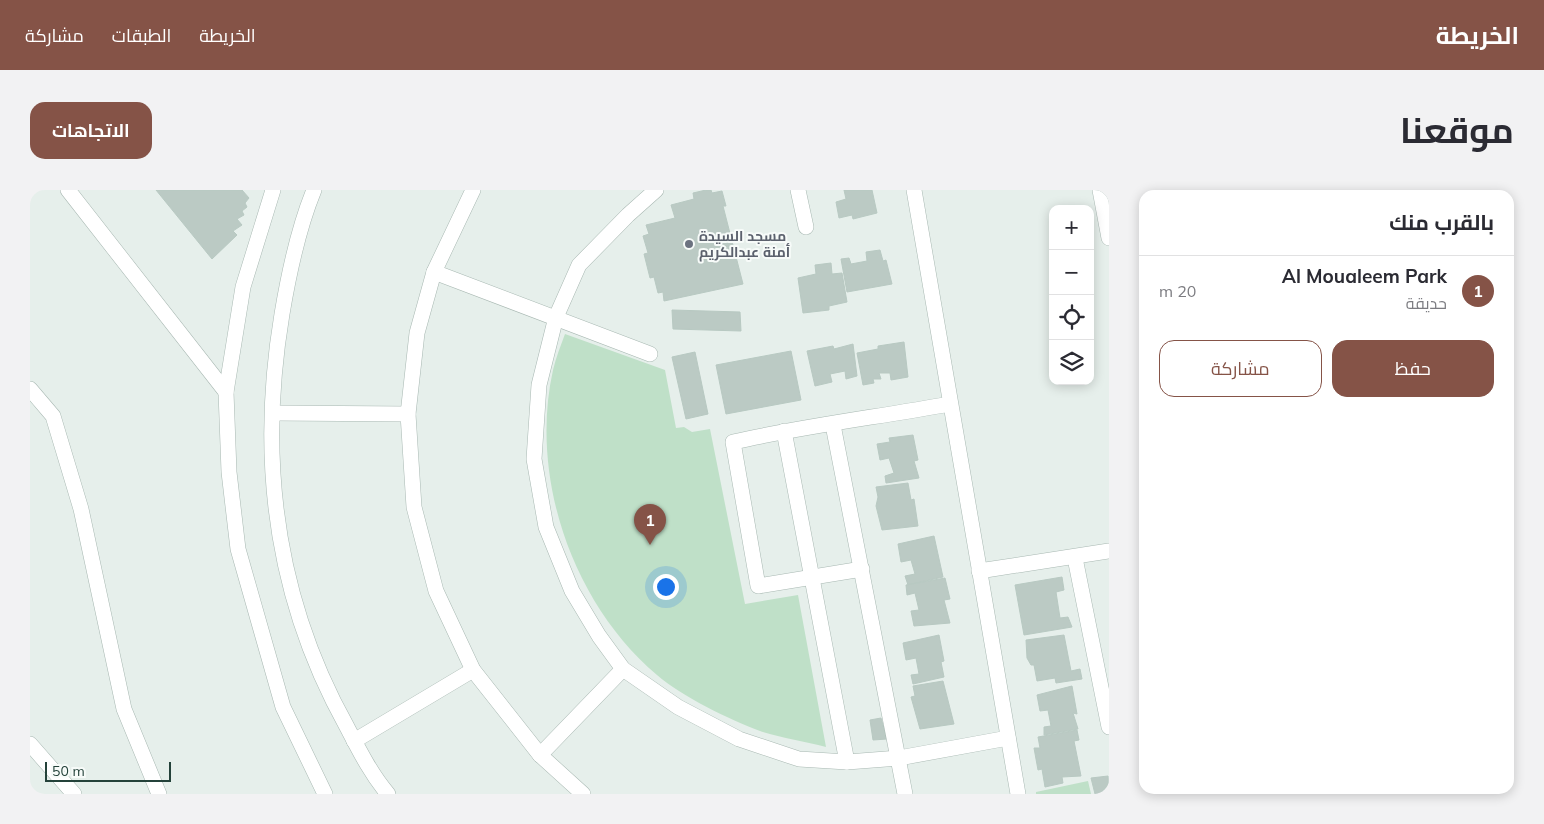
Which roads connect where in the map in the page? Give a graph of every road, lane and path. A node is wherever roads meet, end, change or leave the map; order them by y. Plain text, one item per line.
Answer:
1 (68, 190) edge
2 (273, 190) edge
3 (314, 190) edge
4 (473, 190) edge
5 (656, 190) edge
6 (798, 190) edge
7 (914, 190) edge
8 (1100, 190) edge
9 (806, 227) dead end
10 (1109, 238) edge
11 (434, 272) junction
12 (556, 317) junction
13 (650, 354) dead end
14 (30, 389) edge
15 (226, 392) junction
16 (950, 404) junction
17 (272, 413) junction
18 (408, 414) junction
19 (833, 425) junction
20 (784, 430) junction
21 (1109, 551) edge
22 (1075, 558) junction
23 (862, 569) junction
24 (979, 570) junction
25 (812, 577) junction
26 (473, 670) junction
27 (623, 670) junction
28 (1109, 727) edge
29 (1008, 738) junction
30 (354, 741) junction
31 (30, 744) edge
32 (540, 755) junction
33 (900, 758) junction
34 (847, 762) junction
35 (74, 794) edge
36 (159, 794) edge
37 (325, 794) edge
38 (388, 794) edge
39 (582, 794) edge
40 (906, 794) edge
41 (1018, 794) edge

1 - 15 street
2 - 15 street
3 - 17 street
4 - 11 street
5 - 12 street
6 - 9 street
7 - 16 street
8 - 10 street
11 - 12 street
11 - 18 street
12 - 13 street
12 - 27 street
14 - 36 street
15 - 37 street
16 - 19 street
16 - 24 street
17 - 18 street
17 - 30 street
18 - 26 street
19 - 20 street
19 - 23 street
20 - 25 street
20 - 25 street
21 - 22 street
22 - 24 street
22 - 28 street
23 - 25 street
23 - 33 street
24 - 29 street
25 - 34 street
26 - 30 street
26 - 32 street
27 - 32 street
27 - 34 street
29 - 33 street
29 - 41 street
30 - 38 street
31 - 35 street
32 - 39 street
33 - 34 street
33 - 40 street

